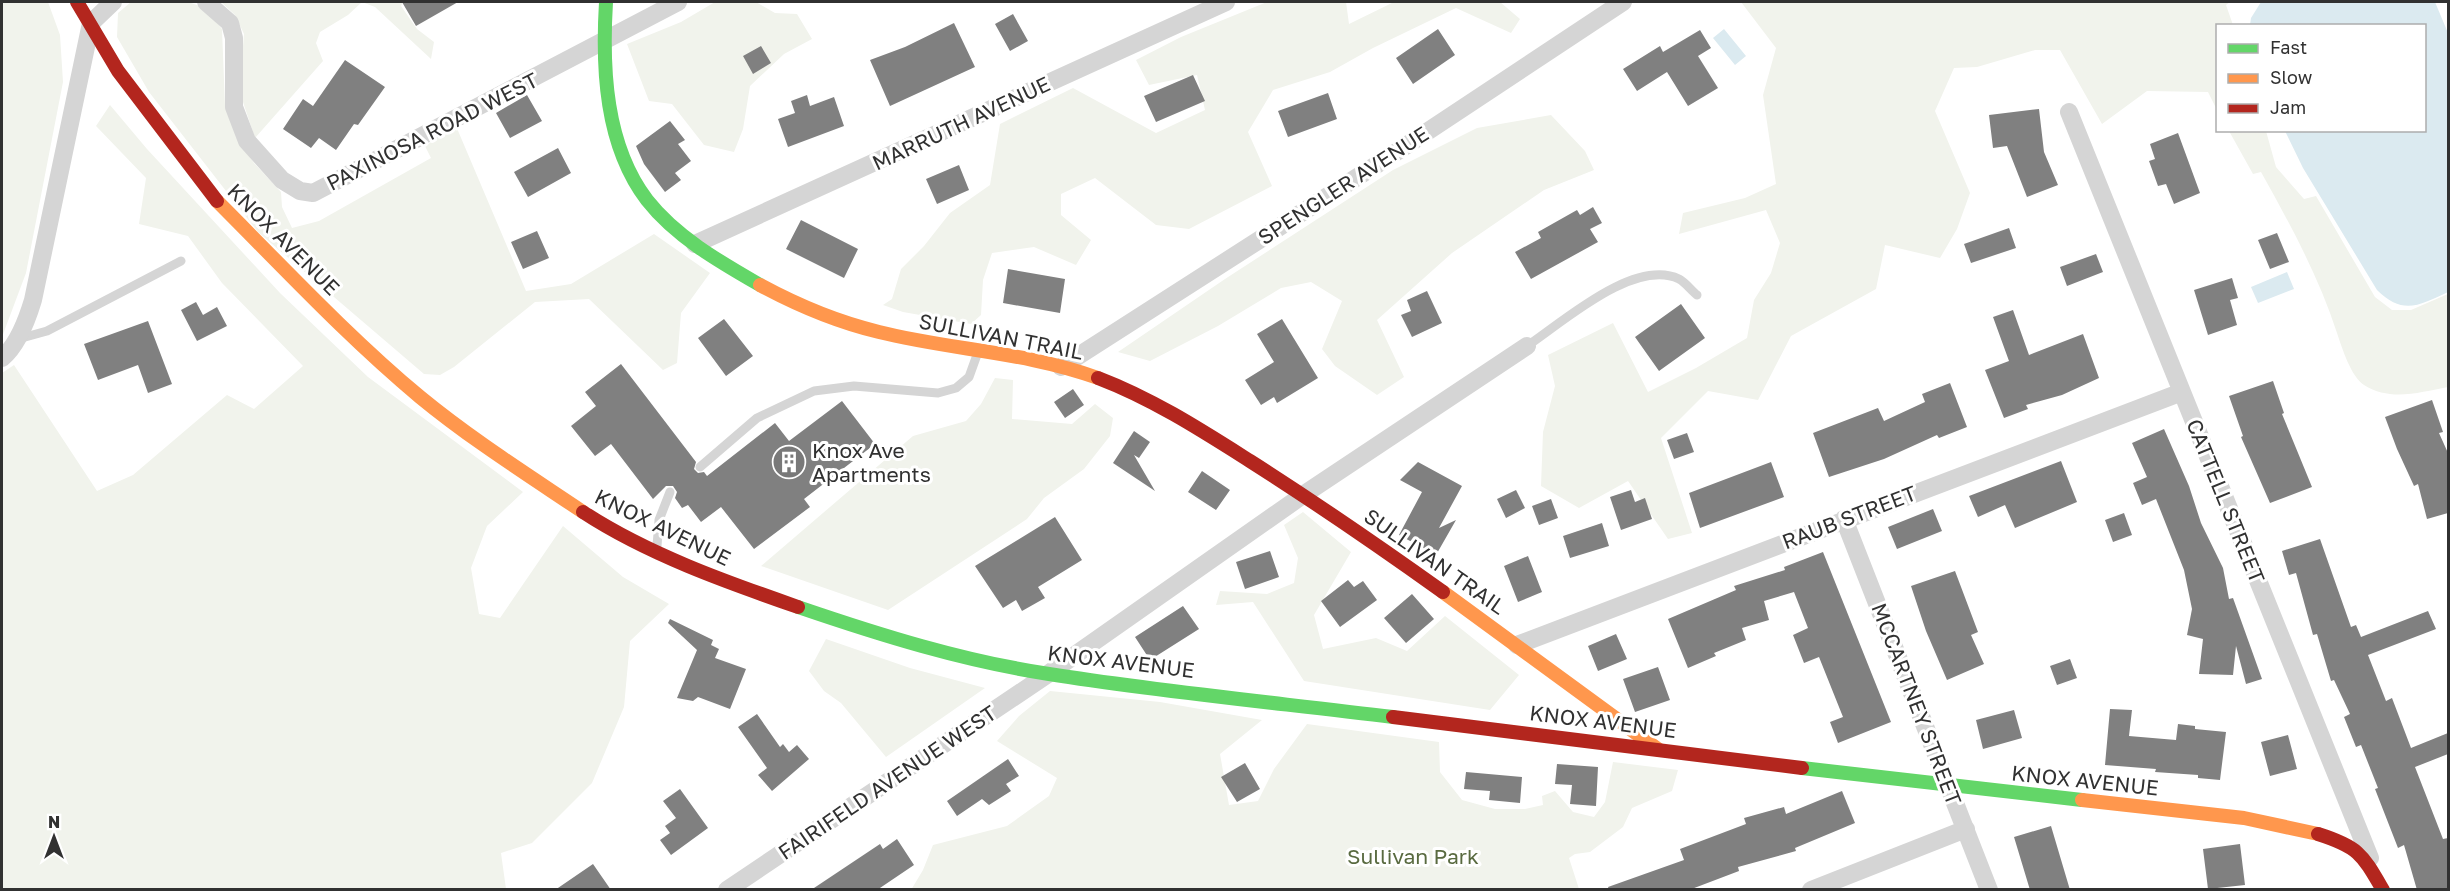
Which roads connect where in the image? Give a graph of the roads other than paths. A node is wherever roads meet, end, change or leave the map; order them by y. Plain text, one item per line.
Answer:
1 (77, 2) edge
2 (113, 2) edge
3 (206, 2) edge
4 (606, 2) edge
5 (678, 2) edge
6 (1226, 2) edge
7 (1623, 2) edge
8 (91, 23) junction
9 (604, 42) junction
10 (2069, 112) dead end
11 (695, 244) junction
12 (181, 261) dead end
13 (1696, 295) dead end
14 (15, 340) junction
15 (1527, 346) joint
16 (978, 352) junction
17 (2, 358) edge
18 (1061, 366) junction
19 (2182, 392) junction
20 (700, 467) dead end
21 (670, 492) dead end
22 (1303, 495) junction
23 (1844, 519) junction
24 (657, 551) junction
25 (1517, 645) junction
26 (1048, 674) junction
27 (1659, 750) junction
28 (1949, 786) junction
29 (1966, 829) junction
30 (2381, 886) edge
31 (727, 890) edge
32 (1811, 890) edge
33 (1989, 890) edge

1 - 8 main road, KNOX AVENUE
2 - 8 street
3 - 9 street, PAXINOSA ROAD WEST
4 - 9 main road, SULLIVAN TRAIL
5 - 9 street, PAXINOSA ROAD WEST
6 - 11 street, MARRUTH AVENUE
7 - 18 street, SPENGLER AVENUE
8 - 14 street
8 - 24 main road, KNOX AVENUE
9 - 11 main road, SULLIVAN TRAIL
10 - 19 street, CATTELL STREET
11 - 16 main road, SULLIVAN TRAIL
12 - 14 lane
13 - 15 lane
14 - 17 street
15 - 22 street, FAIRIFELD AVENUE WEST
16 - 18 main road, SULLIVAN TRAIL
16 - 20 lane
18 - 22 main road, SULLIVAN TRAIL
19 - 23 street, RAUB STREET
19 - 30 street, CATTELL STREET
21 - 24 lane
22 - 25 main road, SULLIVAN TRAIL
22 - 26 street, FAIRIFELD AVENUE WEST
23 - 25 street, RAUB STREET
23 - 28 street, MCCARTNEY STREET
24 - 26 main road, KNOX AVENUE
25 - 27 main road, SULLIVAN TRAIL
26 - 27 main road, KNOX AVENUE
26 - 31 street, FAIRIFELD AVENUE WEST
27 - 28 main road, KNOX AVENUE
28 - 29 street, MCCARTNEY STREET
28 - 30 main road, KNOX AVENUE
29 - 32 street
29 - 33 street, MCCARTNEY STREET

